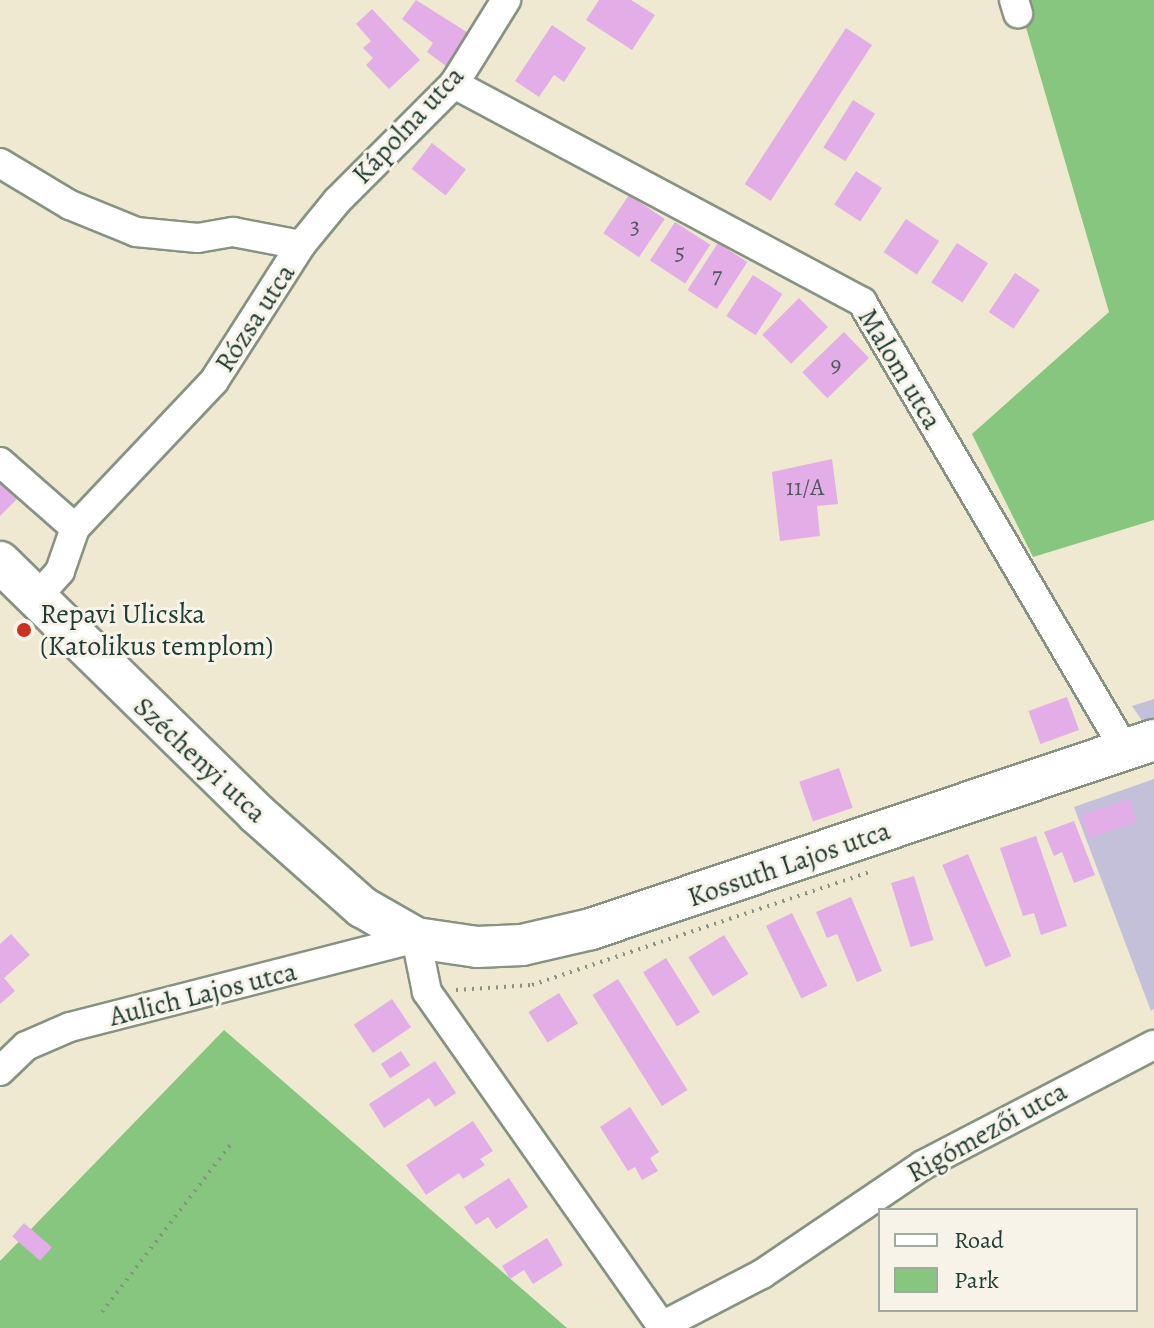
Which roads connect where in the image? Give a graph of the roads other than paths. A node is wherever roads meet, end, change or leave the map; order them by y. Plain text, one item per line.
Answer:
1 (506, 0) edge
2 (454, 84) junction
3 (0, 163) edge
4 (301, 245) junction
5 (0, 462) edge
6 (75, 528) junction
7 (0, 562) edge
8 (36, 598) junction
9 (1140, 745) edge
10 (416, 938) junction
11 (1154, 1045) edge
12 (0, 1071) edge
13 (662, 1327) edge

1 - 2 street, Kápolna utca
2 - 4 street, Kápolna utca
2 - 9 street, Malom utca
3 - 4 street, Rózsa utca
4 - 6 street, Rózsa utca
5 - 6 street
6 - 8 street, Rózsa utca
7 - 8 main road, Széchenyi utca
8 - 10 main road, Széchenyi utca
9 - 10 main road, Kossuth Lajos utca
10 - 12 street, Aulich Lajos utca
10 - 13 street, Rigómezői utca
11 - 13 street, Rigómezői utca

